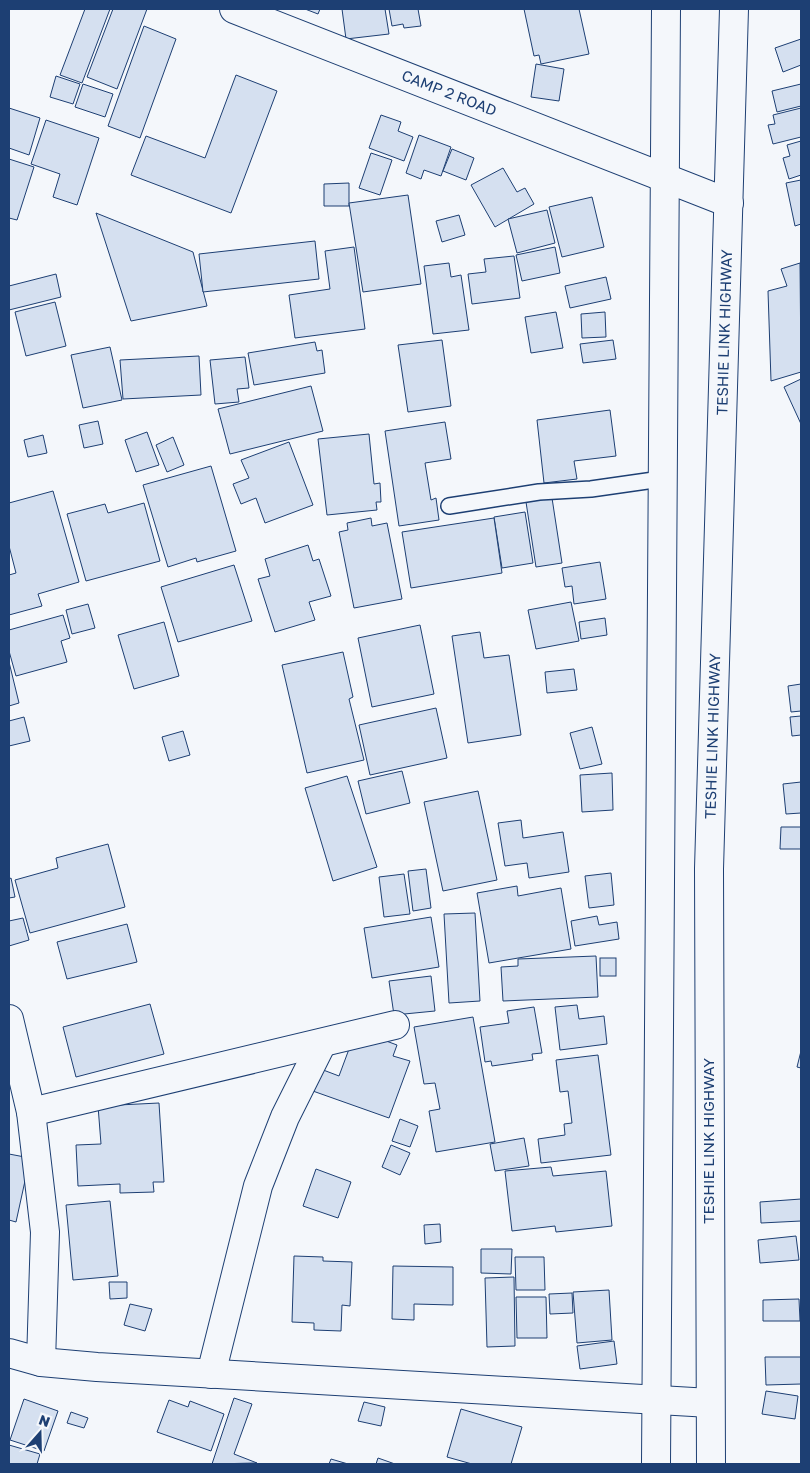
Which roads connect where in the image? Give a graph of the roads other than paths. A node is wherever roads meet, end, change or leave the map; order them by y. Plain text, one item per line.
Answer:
1 (234, 9) edge
2 (666, 9) edge
3 (734, 9) edge
4 (664, 179) junction
5 (729, 203) junction
6 (661, 479) junction
7 (449, 506) dead end
8 (9, 1019) edge
9 (395, 1025) dead end
10 (322, 1043) junction
11 (31, 1112) junction
12 (9, 1353) edge
13 (41, 1362) junction
14 (211, 1374) junction
15 (658, 1400) junction
16 (710, 1404) junction
17 (656, 1464) edge
18 (711, 1464) edge

1 - 4 main road, CAMP 2 ROAD
2 - 4 main road
3 - 5 main road, TESHIE LINK HIGHWAY
4 - 5 main road, CAMP 2 ROAD
4 - 6 main road
5 - 16 main road, TESHIE LINK HIGHWAY
6 - 7 lane
6 - 15 main road
8 - 11 main road
9 - 10 main road
10 - 11 main road
10 - 14 main road
11 - 13 main road
12 - 13 main road
13 - 14 main road
14 - 15 main road
15 - 16 main road
15 - 17 main road
16 - 18 main road, TESHIE LINK HIGHWAY

